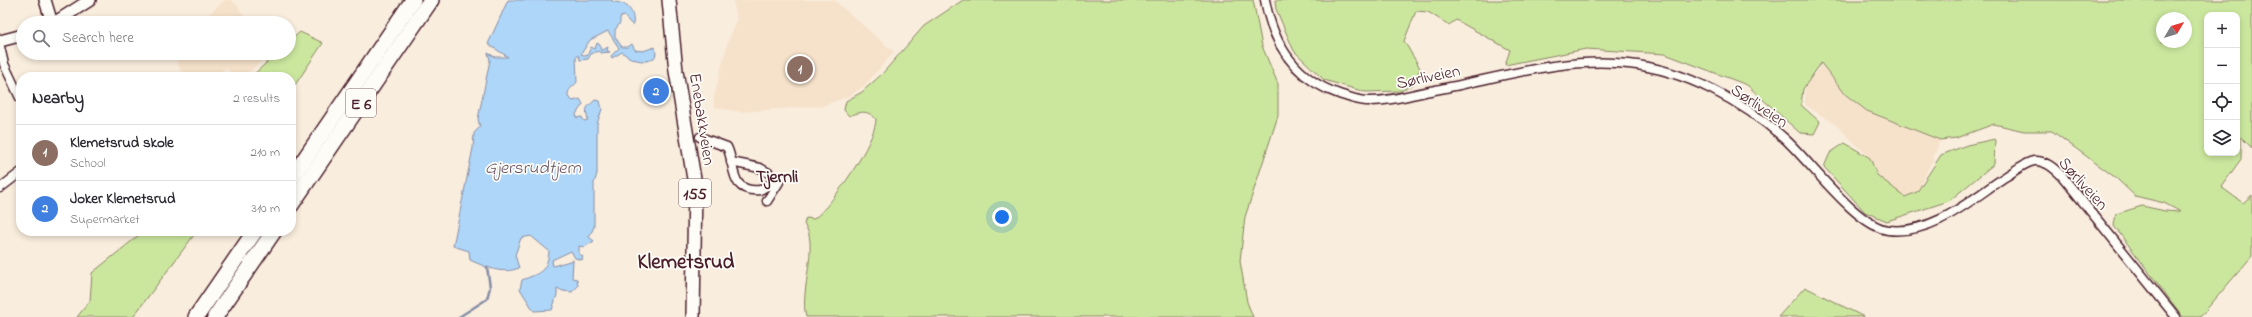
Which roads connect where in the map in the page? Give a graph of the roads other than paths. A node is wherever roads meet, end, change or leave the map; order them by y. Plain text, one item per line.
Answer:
1 (45, 0) edge
2 (90, 0) edge
3 (413, 0) edge
4 (431, 0) edge
5 (669, 0) edge
6 (1265, 0) edge
7 (51, 16) edge
8 (64, 16) edge
9 (16, 37) edge
10 (0, 41) edge
11 (0, 47) edge
12 (16, 89) edge
13 (700, 137) dead end
14 (731, 162) junction
15 (296, 172) edge
16 (768, 173) dead end
17 (16, 176) edge
18 (0, 188) edge
19 (296, 199) edge
20 (767, 201) dead end
21 (252, 236) edge
22 (271, 236) edge
23 (196, 317) edge
24 (215, 317) edge
25 (693, 317) edge
26 (2176, 317) edge

1 - 7 street
2 - 8 street
3 - 15 highway, E 6
4 - 19 highway, E 6
5 - 25 main road, Enebakkveien / 155
6 - 26 street, Sørliveien
9 - 10 street
11 - 12 street
13 - 14 street
14 - 16 street
14 - 20 street
17 - 18 street
21 - 23 highway
22 - 24 highway

